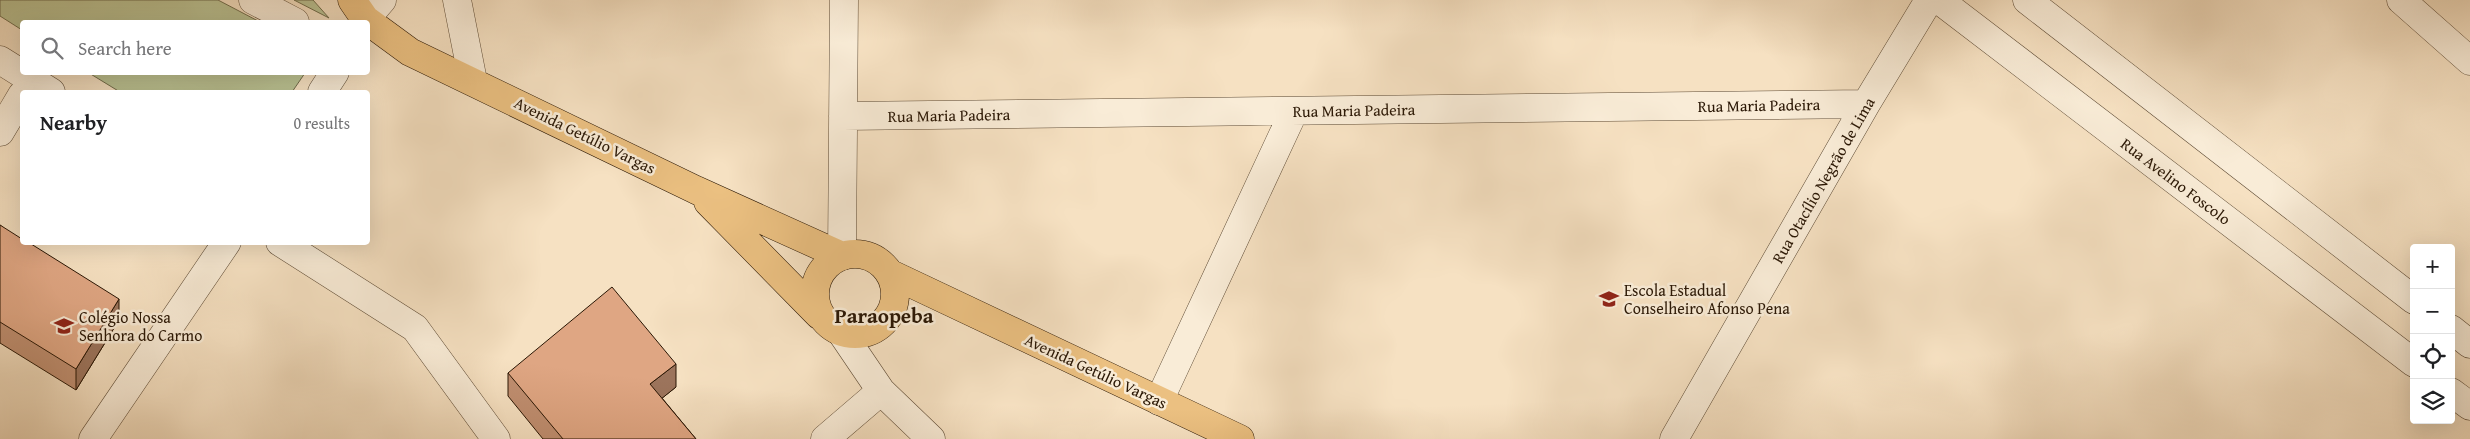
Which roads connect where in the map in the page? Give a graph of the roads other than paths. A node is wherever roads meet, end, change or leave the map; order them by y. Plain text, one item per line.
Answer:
1 (252, 0) edge
2 (457, 0) edge
3 (844, 0) edge
4 (1929, 0) edge
5 (1939, 0) edge
6 (2027, 0) edge
7 (2401, 0) edge
8 (366, 10) edge
9 (291, 20) edge
10 (0, 60) edge
11 (2470, 61) edge
12 (333, 75) edge
13 (473, 81) junction
14 (32, 90) edge
15 (323, 90) edge
16 (1866, 104) junction
17 (20, 106) edge
18 (1294, 111) junction
19 (843, 116) junction
20 (0, 132) edge
21 (696, 190) junction
22 (226, 245) edge
23 (285, 245) edge
24 (842, 256) junction
25 (889, 273) junction
26 (2410, 297) edge
27 (952, 303) junction
28 (893, 308) junction
29 (819, 315) junction
30 (842, 332) junction
31 (2455, 333) edge
32 (2470, 344) edge
33 (2410, 360) edge
34 (881, 391) junction
35 (2455, 395) edge
36 (1159, 401) junction
37 (2470, 406) edge
38 (93, 439) edge
39 (496, 439) edge
40 (826, 439) edge
41 (931, 439) edge
42 (1240, 439) edge
43 (1674, 439) edge

1 - 9 street
2 - 13 street
3 - 19 street
4 - 16 street, Rua Otacílio Negrão de Lima
5 - 33 street, Rua Avelino Foscolo
6 - 26 street
7 - 11 street
8 - 13 main road, Avenida Getúlio Vargas
10 - 14 street
12 - 15 street
13 - 21 main road, Avenida Getúlio Vargas
16 - 18 street, Rua Maria Padeira
16 - 43 street, Rua Otacílio Negrão de Lima
17 - 20 street
18 - 19 street, Rua Maria Padeira
18 - 36 street
19 - 24 street
21 - 24 main road, Avenida Getúlio Vargas
21 - 29 main road, Avenida Getúlio Vargas
22 - 38 street
23 - 39 street
24 - 25 main road
24 - 29 main road
25 - 27 main road, Avenida Getúlio Vargas
25 - 28 main road
27 - 28 main road
27 - 36 main road, Avenida Getúlio Vargas
28 - 30 main road
29 - 30 main road
30 - 34 street
31 - 32 street
34 - 40 street
34 - 41 street
35 - 37 street
36 - 42 main road, Avenida Getúlio Vargas

